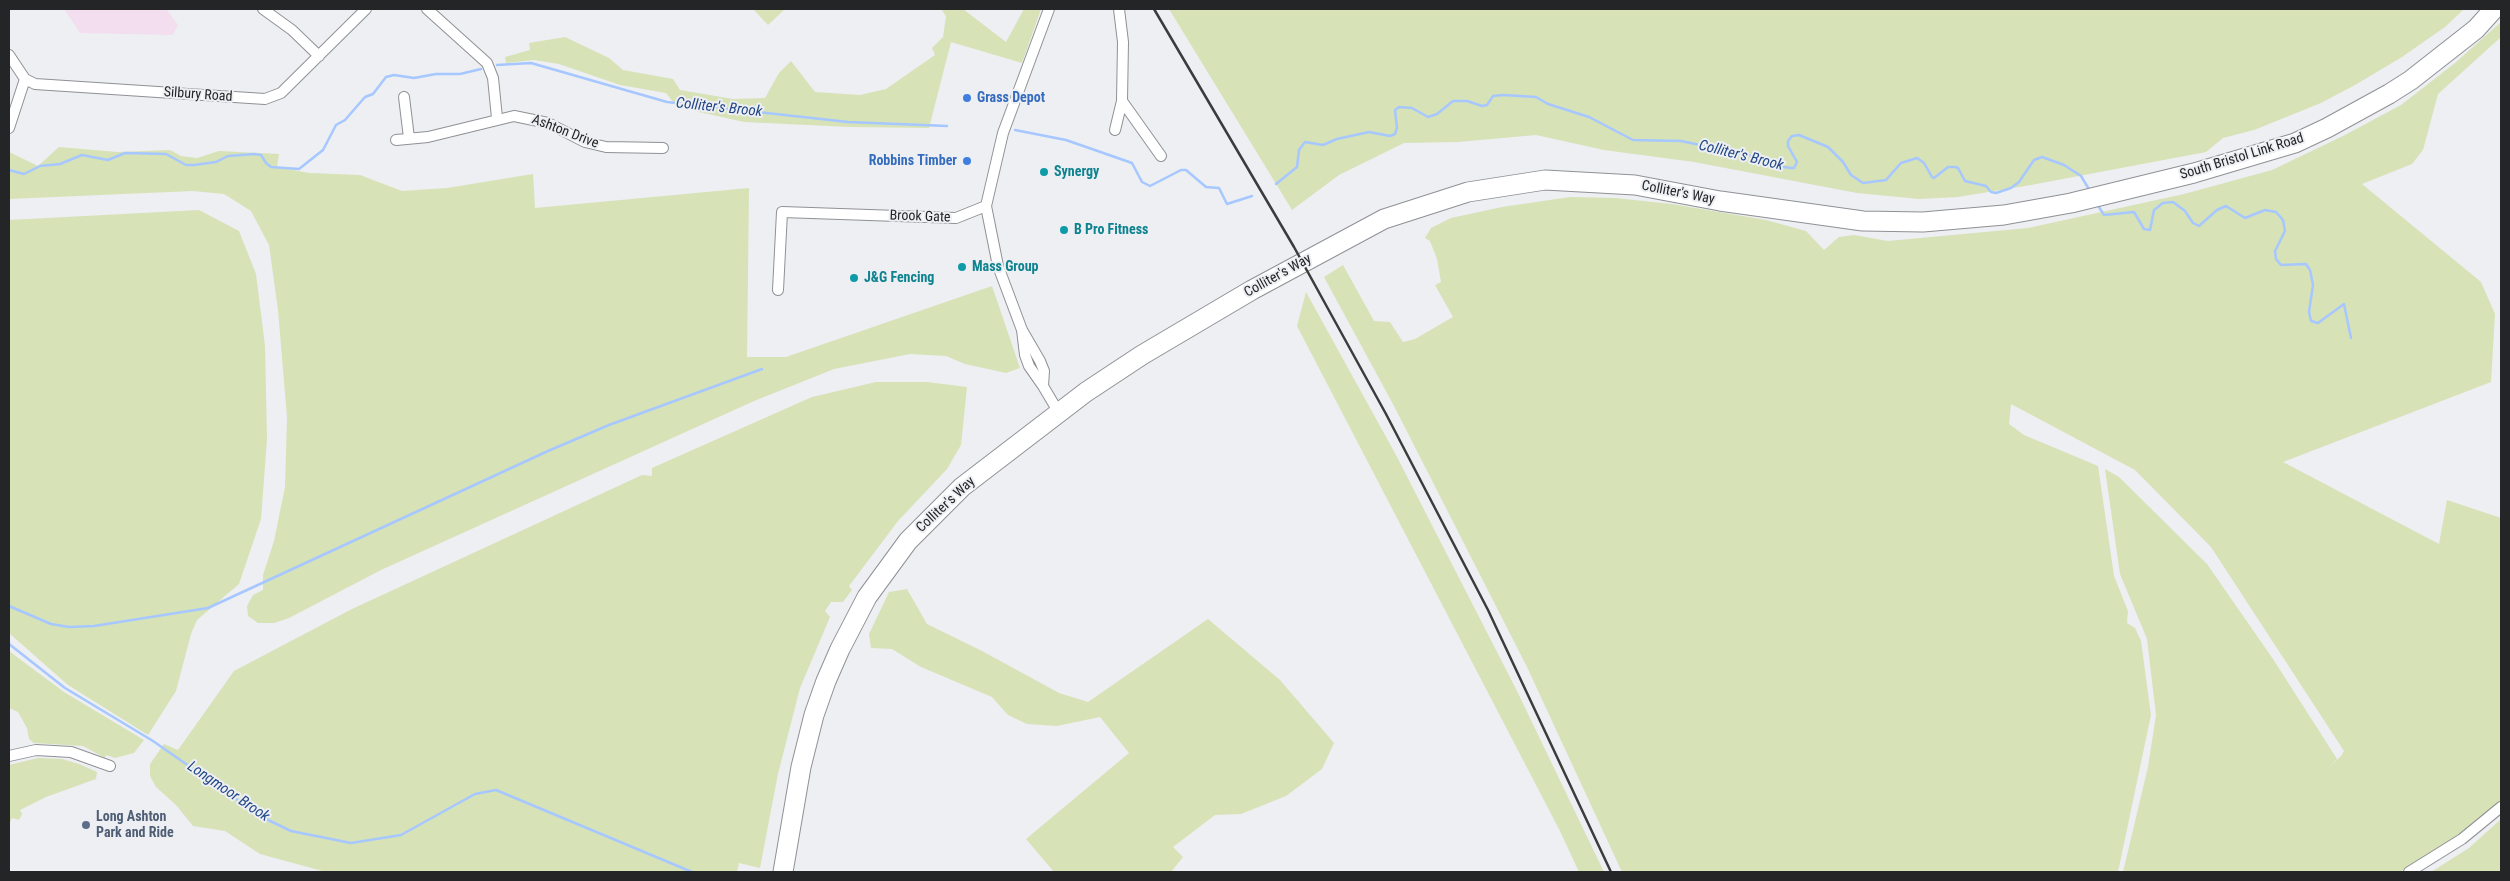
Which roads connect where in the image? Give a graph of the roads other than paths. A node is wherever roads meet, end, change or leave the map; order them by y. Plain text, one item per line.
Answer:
1 (263, 9) edge
2 (366, 9) edge
3 (427, 9) edge
4 (1049, 9) edge
5 (1119, 9) edge
6 (2494, 9) edge
7 (9, 55) edge
8 (319, 56) junction
9 (25, 79) junction
10 (404, 97) dead end
11 (1122, 101) junction
12 (497, 118) junction
13 (9, 128) edge
14 (1115, 130) dead end
15 (410, 138) junction
16 (396, 140) dead end
17 (663, 148) dead end
18 (1161, 156) dead end
19 (2071, 203) joint
20 (986, 206) junction
21 (778, 290) dead end
22 (1059, 413) junction
23 (9, 756) edge
24 (110, 766) dead end
25 (2501, 807) edge
26 (783, 872) edge
27 (2409, 872) edge

1 - 8 street
2 - 8 street, Silbury Road
3 - 12 street
4 - 20 street
5 - 11 street
6 - 19 highway, South Bristol Link Road
7 - 9 street
8 - 9 street, Silbury Road
9 - 13 street
10 - 15 street
11 - 14 street
11 - 18 street
12 - 15 street, Ashton Drive
12 - 17 street, Ashton Drive
15 - 16 street, Ashton Drive
19 - 22 highway, Colliter's Way
20 - 21 street, Brook Gate
20 - 22 street
22 - 26 highway, Colliter's Way
23 - 24 street
25 - 27 street

